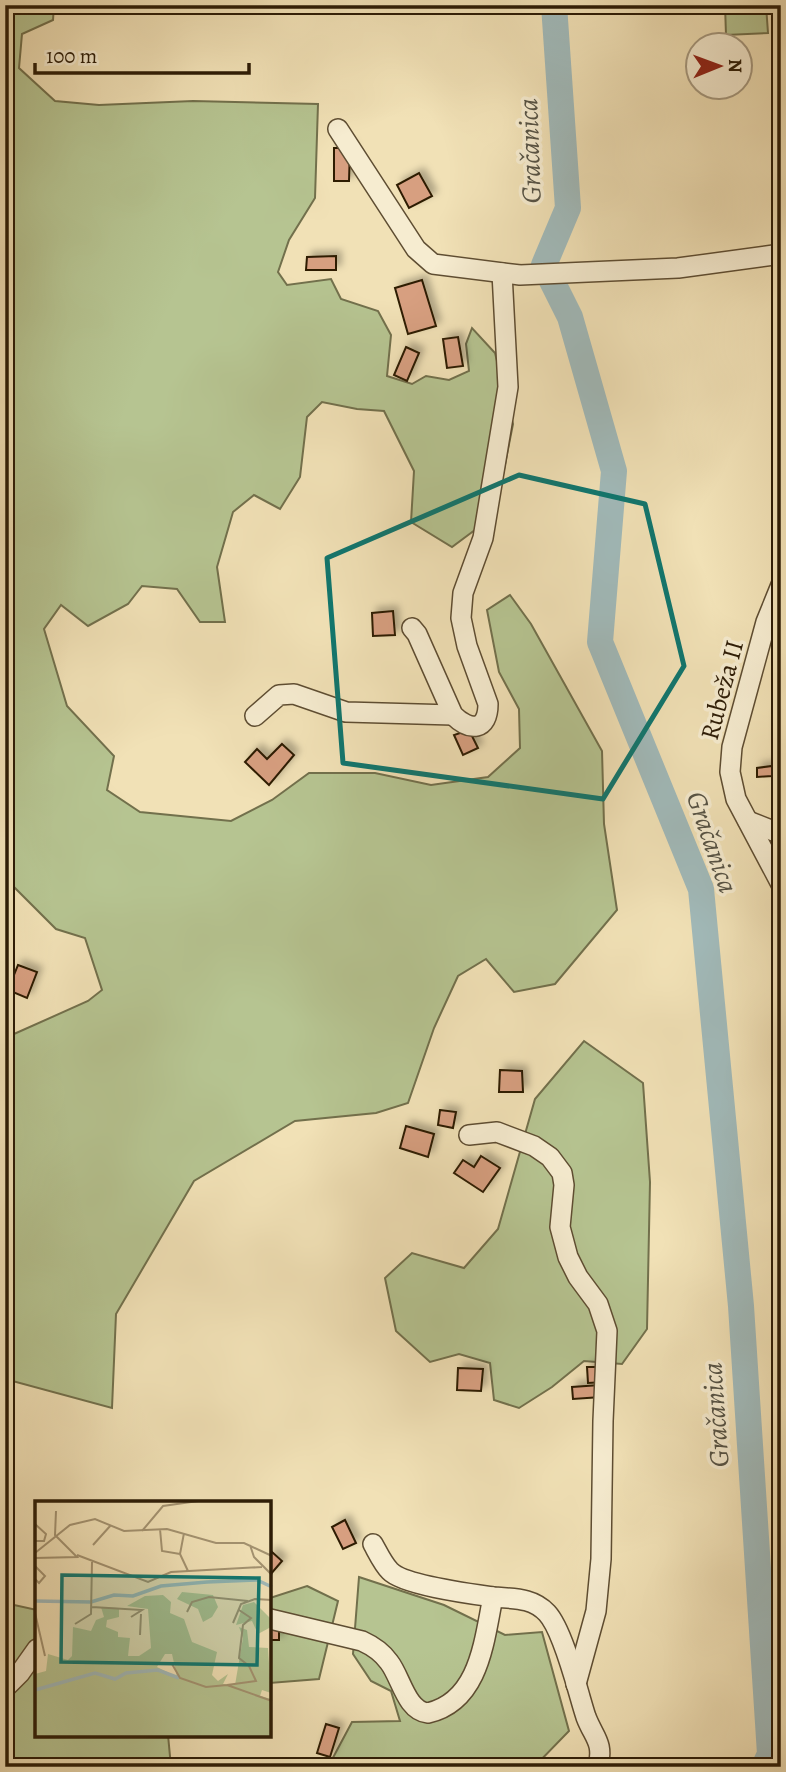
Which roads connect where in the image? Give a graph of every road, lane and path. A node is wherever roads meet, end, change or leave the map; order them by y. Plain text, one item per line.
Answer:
1 (338, 129) dead end
2 (781, 254) edge
3 (511, 274) junction
4 (781, 585) edge
5 (412, 628) dead end
6 (453, 715) junction
7 (255, 716) dead end
8 (748, 821) junction
9 (781, 834) edge
10 (781, 884) edge
11 (469, 1135) dead end
12 (373, 1544) dead end
13 (493, 1597) junction
14 (271, 1619) edge
15 (35, 1652) edge
16 (576, 1684) junction
17 (5, 1688) edge
18 (598, 1767) edge

1 - 3 street
2 - 3 street
3 - 6 street
4 - 8 street, Rubeža II
5 - 6 street
6 - 7 street
8 - 9 street
8 - 10 street, Rubeža II
11 - 16 street
12 - 13 street
13 - 14 street
13 - 16 street
15 - 17 street
16 - 18 street

